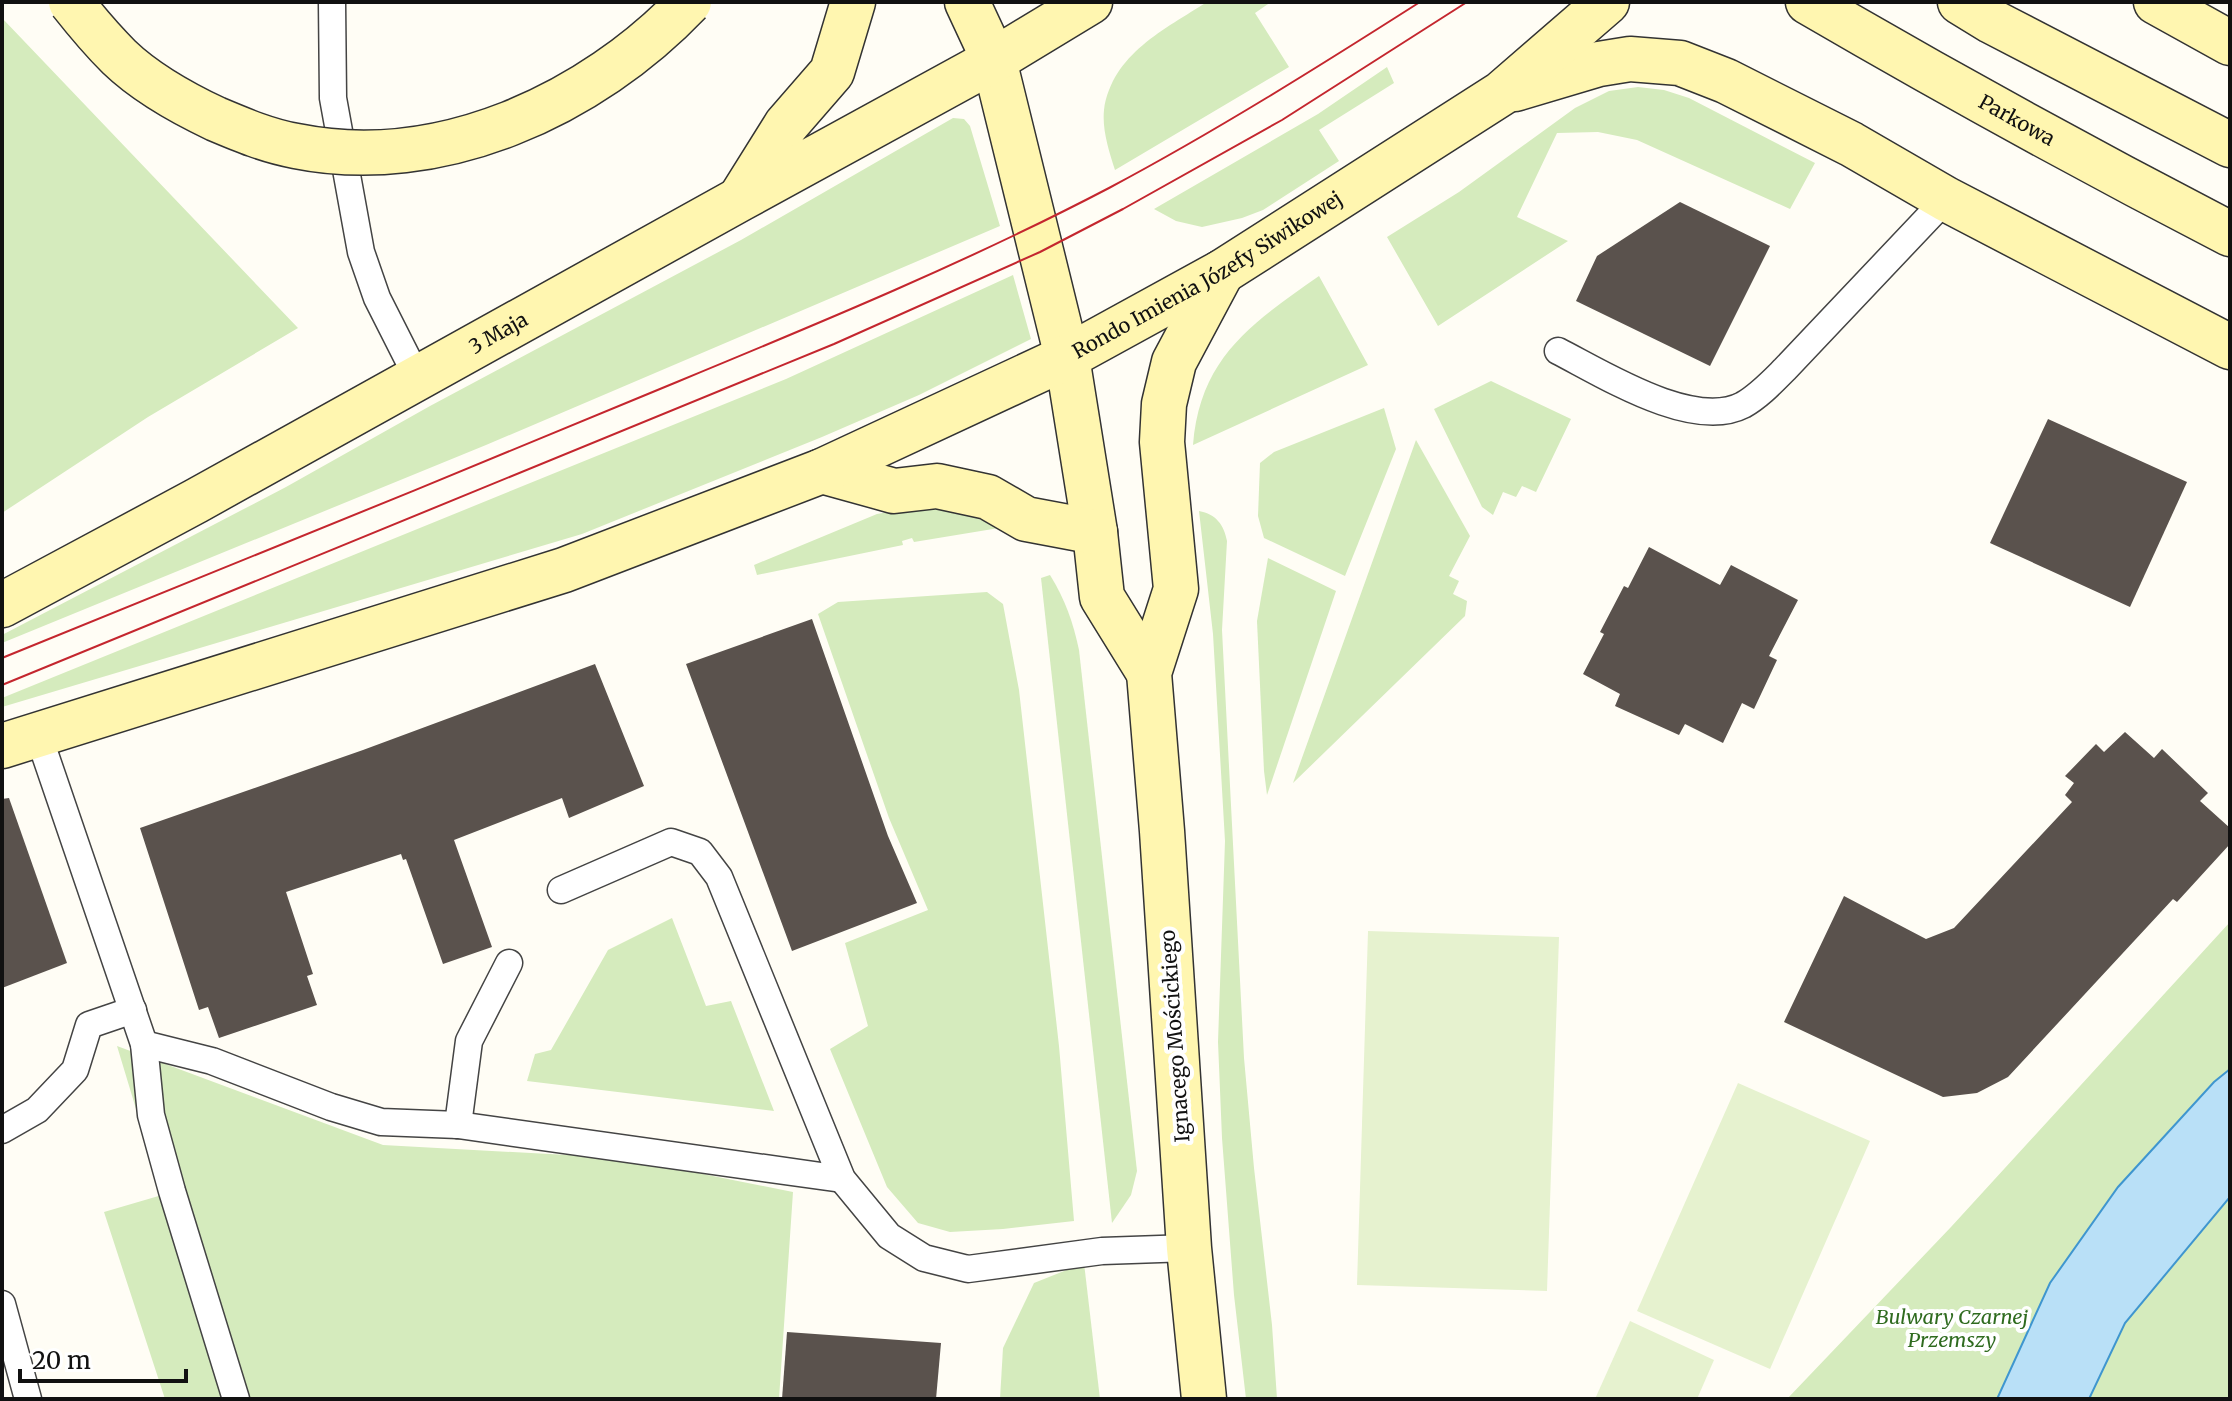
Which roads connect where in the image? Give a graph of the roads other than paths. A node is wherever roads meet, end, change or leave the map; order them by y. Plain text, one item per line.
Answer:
1 (71, 2) edge
2 (332, 2) edge
3 (689, 2) edge
4 (853, 2) edge
5 (967, 2) edge
6 (1090, 2) edge
7 (1607, 2) edge
8 (1808, 2) edge
9 (1960, 2) edge
10 (2156, 2) edge
11 (2230, 43) edge
12 (994, 60) junction
13 (1502, 93) junction
14 (2230, 145) edge
15 (740, 199) junction
16 (1946, 199) junction
17 (2230, 234) edge
18 (1222, 272) junction
19 (2230, 347) edge
20 (1558, 351) dead end
21 (1067, 357) junction
22 (418, 379) junction
23 (822, 471) junction
24 (1095, 532) junction
25 (2, 605) edge
26 (1149, 673) junction
27 (20, 740) edge
28 (561, 890) dead end
29 (509, 963) dead end
30 (133, 1010) junction
31 (144, 1044) junction
32 (458, 1125) junction
33 (2, 1130) edge
34 (842, 1179) junction
35 (1189, 1248) junction
36 (2, 1304) edge
37 (28, 1399) edge
38 (236, 1399) edge
39 (1204, 1399) edge

1 - 3 street, bridge
2 - 22 lane
4 - 15 street
5 - 12 street, Rondo Imienia Józefy Siwikowej
6 - 12 street
7 - 13 street, Rondo Imienia Józefy Siwikowej
8 - 17 street, Parkowa
9 - 14 street
10 - 11 street
12 - 15 street, 3 Maja
12 - 21 street, Rondo Imienia Józefy Siwikowej
13 - 16 street
13 - 18 street, Rondo Imienia Józefy Siwikowej
15 - 22 street, 3 Maja
16 - 19 street
16 - 20 lane
18 - 21 street, Rondo Imienia Józefy Siwikowej
18 - 26 street, Ignacego Mościckiego
21 - 23 street
21 - 24 street, Ignacego Mościckiego
22 - 25 street, 3 Maja
23 - 24 street
23 - 27 street
24 - 26 street, Ignacego Mościckiego
26 - 35 street, Ignacego Mościckiego
27 - 30 lane
28 - 34 lane
29 - 32 lane
30 - 31 lane
30 - 33 lane
31 - 32 lane
31 - 38 lane
32 - 34 lane
34 - 35 lane
35 - 39 street, Ignacego Mościckiego
36 - 37 lane

